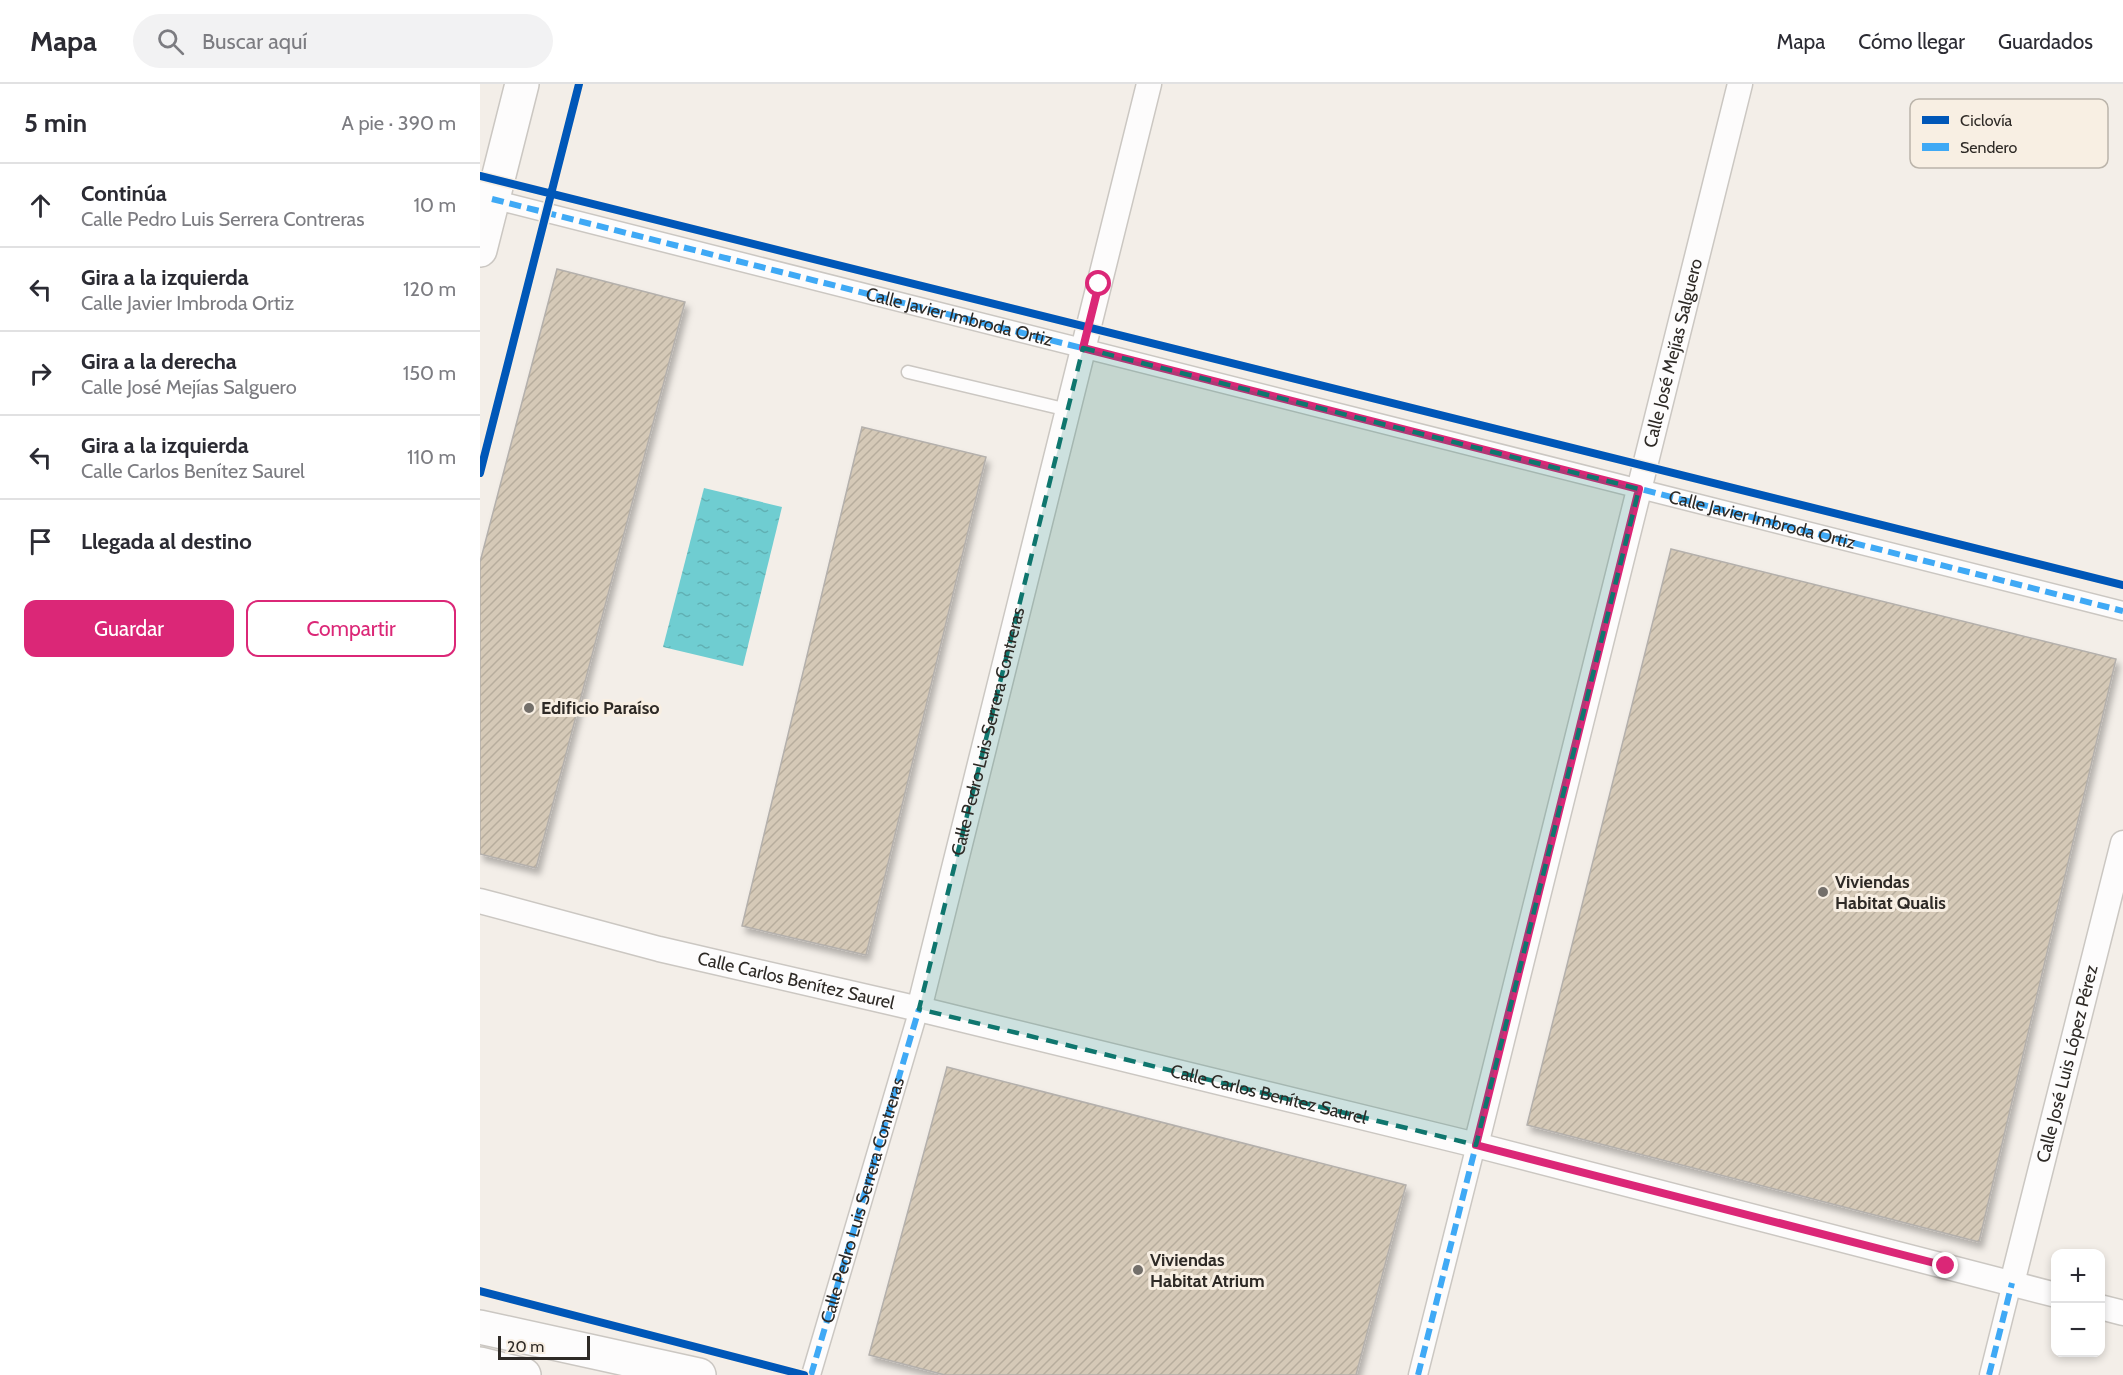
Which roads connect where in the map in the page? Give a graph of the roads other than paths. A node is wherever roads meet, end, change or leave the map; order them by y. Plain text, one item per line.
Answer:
1 (522, 84) edge
2 (1149, 84) edge
3 (1740, 84) edge
4 (492, 199) junction
5 (480, 250) edge
6 (1083, 348) junction
7 (908, 372) dead end
8 (1068, 410) junction
9 (1639, 489) junction
10 (2123, 611) edge
11 (2123, 843) edge
12 (480, 901) edge
13 (919, 1009) junction
14 (1476, 1145) junction
15 (2012, 1283) junction
16 (2051, 1294) edge
17 (2105, 1308) edge
18 (2123, 1313) edge
19 (480, 1327) edge
20 (480, 1364) edge
21 (524, 1375) edge
22 (699, 1375) edge
23 (811, 1375) edge
24 (1418, 1375) edge
25 (1989, 1375) edge

1 - 4 main road
2 - 6 street, Calle Pedro Luis Serrera Contreras
3 - 9 street, Calle José Mejías Salguero
4 - 5 main road
4 - 6 street, Calle Javier Imbroda Ortiz
6 - 8 street, Calle Pedro Luis Serrera Contreras
6 - 9 street, Calle Javier Imbroda Ortiz
7 - 8 lane
8 - 13 street, Calle Pedro Luis Serrera Contreras
9 - 10 street, Calle Javier Imbroda Ortiz
9 - 14 street, Calle José Mejías Salguero
11 - 15 street, Calle José Luis López Pérez
12 - 13 street, Calle Carlos Benítez Saurel
13 - 14 street, Calle Carlos Benítez Saurel
13 - 23 street, Calle Pedro Luis Serrera Contreras
14 - 15 street, Calle Carlos Benítez Saurel
14 - 24 street
15 - 16 street, Calle Carlos Benítez Saurel
15 - 25 street
17 - 18 street
19 - 22 main road
20 - 21 main road

